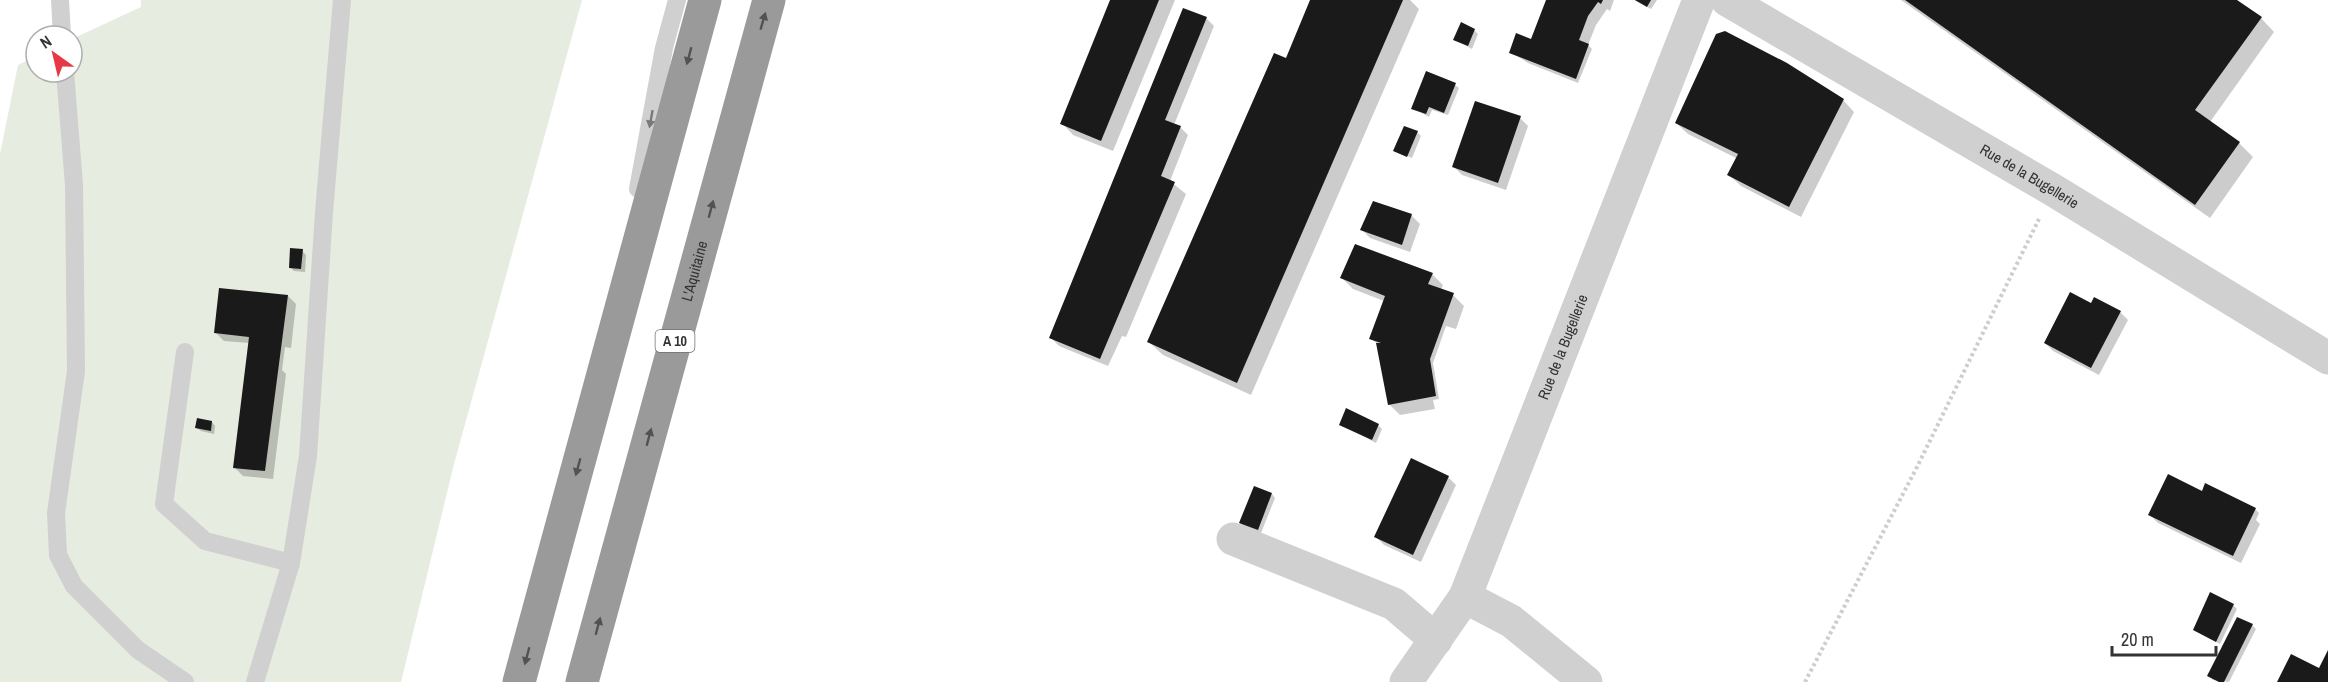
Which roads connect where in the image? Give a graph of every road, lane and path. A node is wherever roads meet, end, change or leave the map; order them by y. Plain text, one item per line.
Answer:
1 (60, 0) edge
2 (342, 0) edge
3 (677, 0) edge
4 (705, 0) edge
5 (769, 0) edge
6 (1699, 0) edge
7 (1726, 0) edge
8 (62, 24) edge
9 (66, 84) edge
10 (2053, 190) junction
11 (185, 352) dead end
12 (608, 357) junction
13 (2328, 358) edge
14 (1233, 539) dead end
15 (291, 563) junction
16 (1465, 597) junction
17 (1436, 640) junction
18 (185, 682) edge
19 (255, 682) edge
20 (519, 682) edge
21 (582, 682) edge
22 (1406, 682) edge
23 (1586, 682) edge
24 (1805, 682) edge

1 - 8 lane
2 - 15 lane
3 -> 12 lane
4 -> 12 highway
21 -> 5 highway, L'Aquitaine / A 10
6 - 16 street, Rue de la Bugellerie
7 - 10 street, Rue de la Bugellerie
9 - 18 lane
10 - 13 street, Rue de la Bugellerie
10 - 24 path
11 - 15 lane
12 -> 20 highway
14 - 17 street
15 - 19 lane
16 - 17 street, Rue de la Bugellerie
16 - 23 street
17 - 22 street, Rue de la Bugellerie

